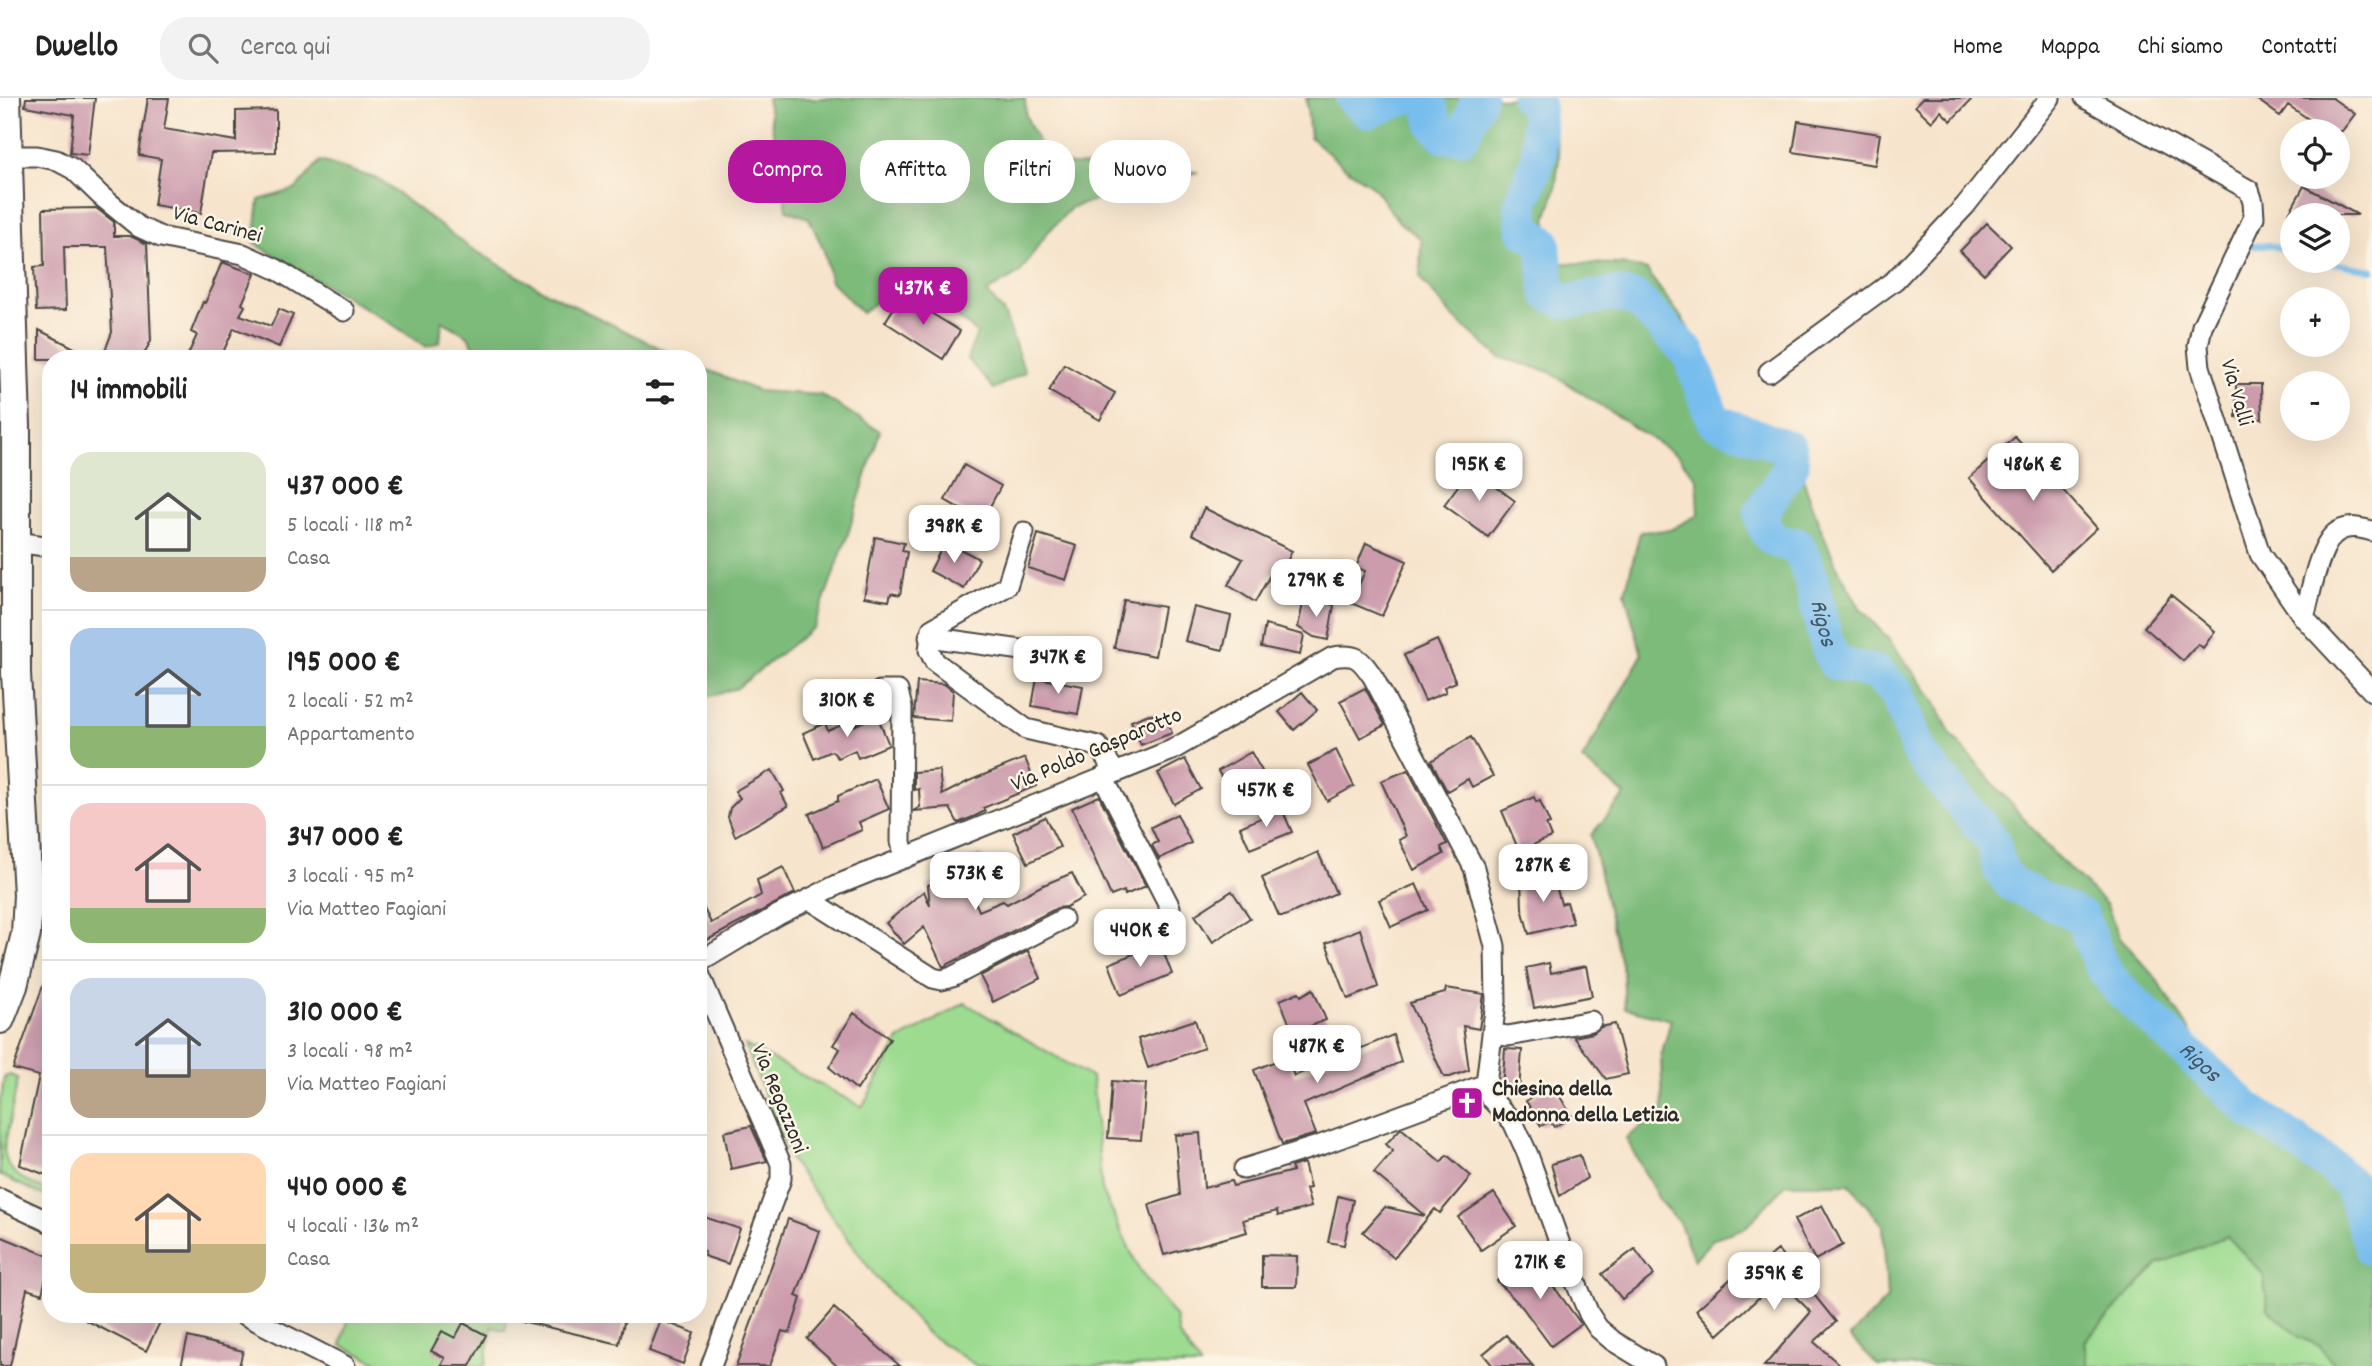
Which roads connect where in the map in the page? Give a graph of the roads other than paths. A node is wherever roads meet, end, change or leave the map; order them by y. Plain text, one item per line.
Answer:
1 (2050, 98) edge
2 (2085, 98) edge
3 (4, 100) edge
4 (7, 156) junction
5 (344, 311) dead end
6 (1769, 372) dead end
7 (2372, 531) edge
8 (1024, 532) dead end
9 (42, 550) edge
10 (11, 559) edge
11 (2304, 618) junction
12 (929, 637) junction
13 (1085, 659) dead end
14 (880, 691) dead end
15 (2372, 691) edge
16 (1109, 774) junction
17 (905, 858) junction
18 (809, 899) junction
19 (1170, 907) dead end
20 (1063, 919) dead end
21 (707, 958) edge
22 (707, 992) edge
23 (0, 1019) edge
24 (1591, 1021) dead end
25 (1492, 1034) junction
26 (1486, 1084) junction
27 (1244, 1169) dead end
28 (0, 1199) edge
29 (42, 1219) edge
30 (279, 1323) edge
31 (345, 1366) edge
32 (711, 1366) edge
33 (1654, 1366) edge

1 - 6 street
2 - 11 street, Via Valli
3 - 4 street
4 - 5 street, Via Carinei
4 - 10 street
7 - 11 street
8 - 12 street
9 - 10 street
10 - 23 street
11 - 15 street
12 - 13 street
12 - 16 street
14 - 17 street
16 - 17 street, Via Poldo Gasparotto
16 - 19 street
16 - 25 street, Via Poldo Gasparotto
17 - 18 street, Via Poldo Gasparotto
18 - 20 street
18 - 21 street, Via Poldo Gasparotto
22 - 32 street, Via Regazzoni
24 - 25 street
25 - 26 street, Via Poldo Gasparotto
26 - 27 street
26 - 33 street
28 - 29 street
30 - 31 street

